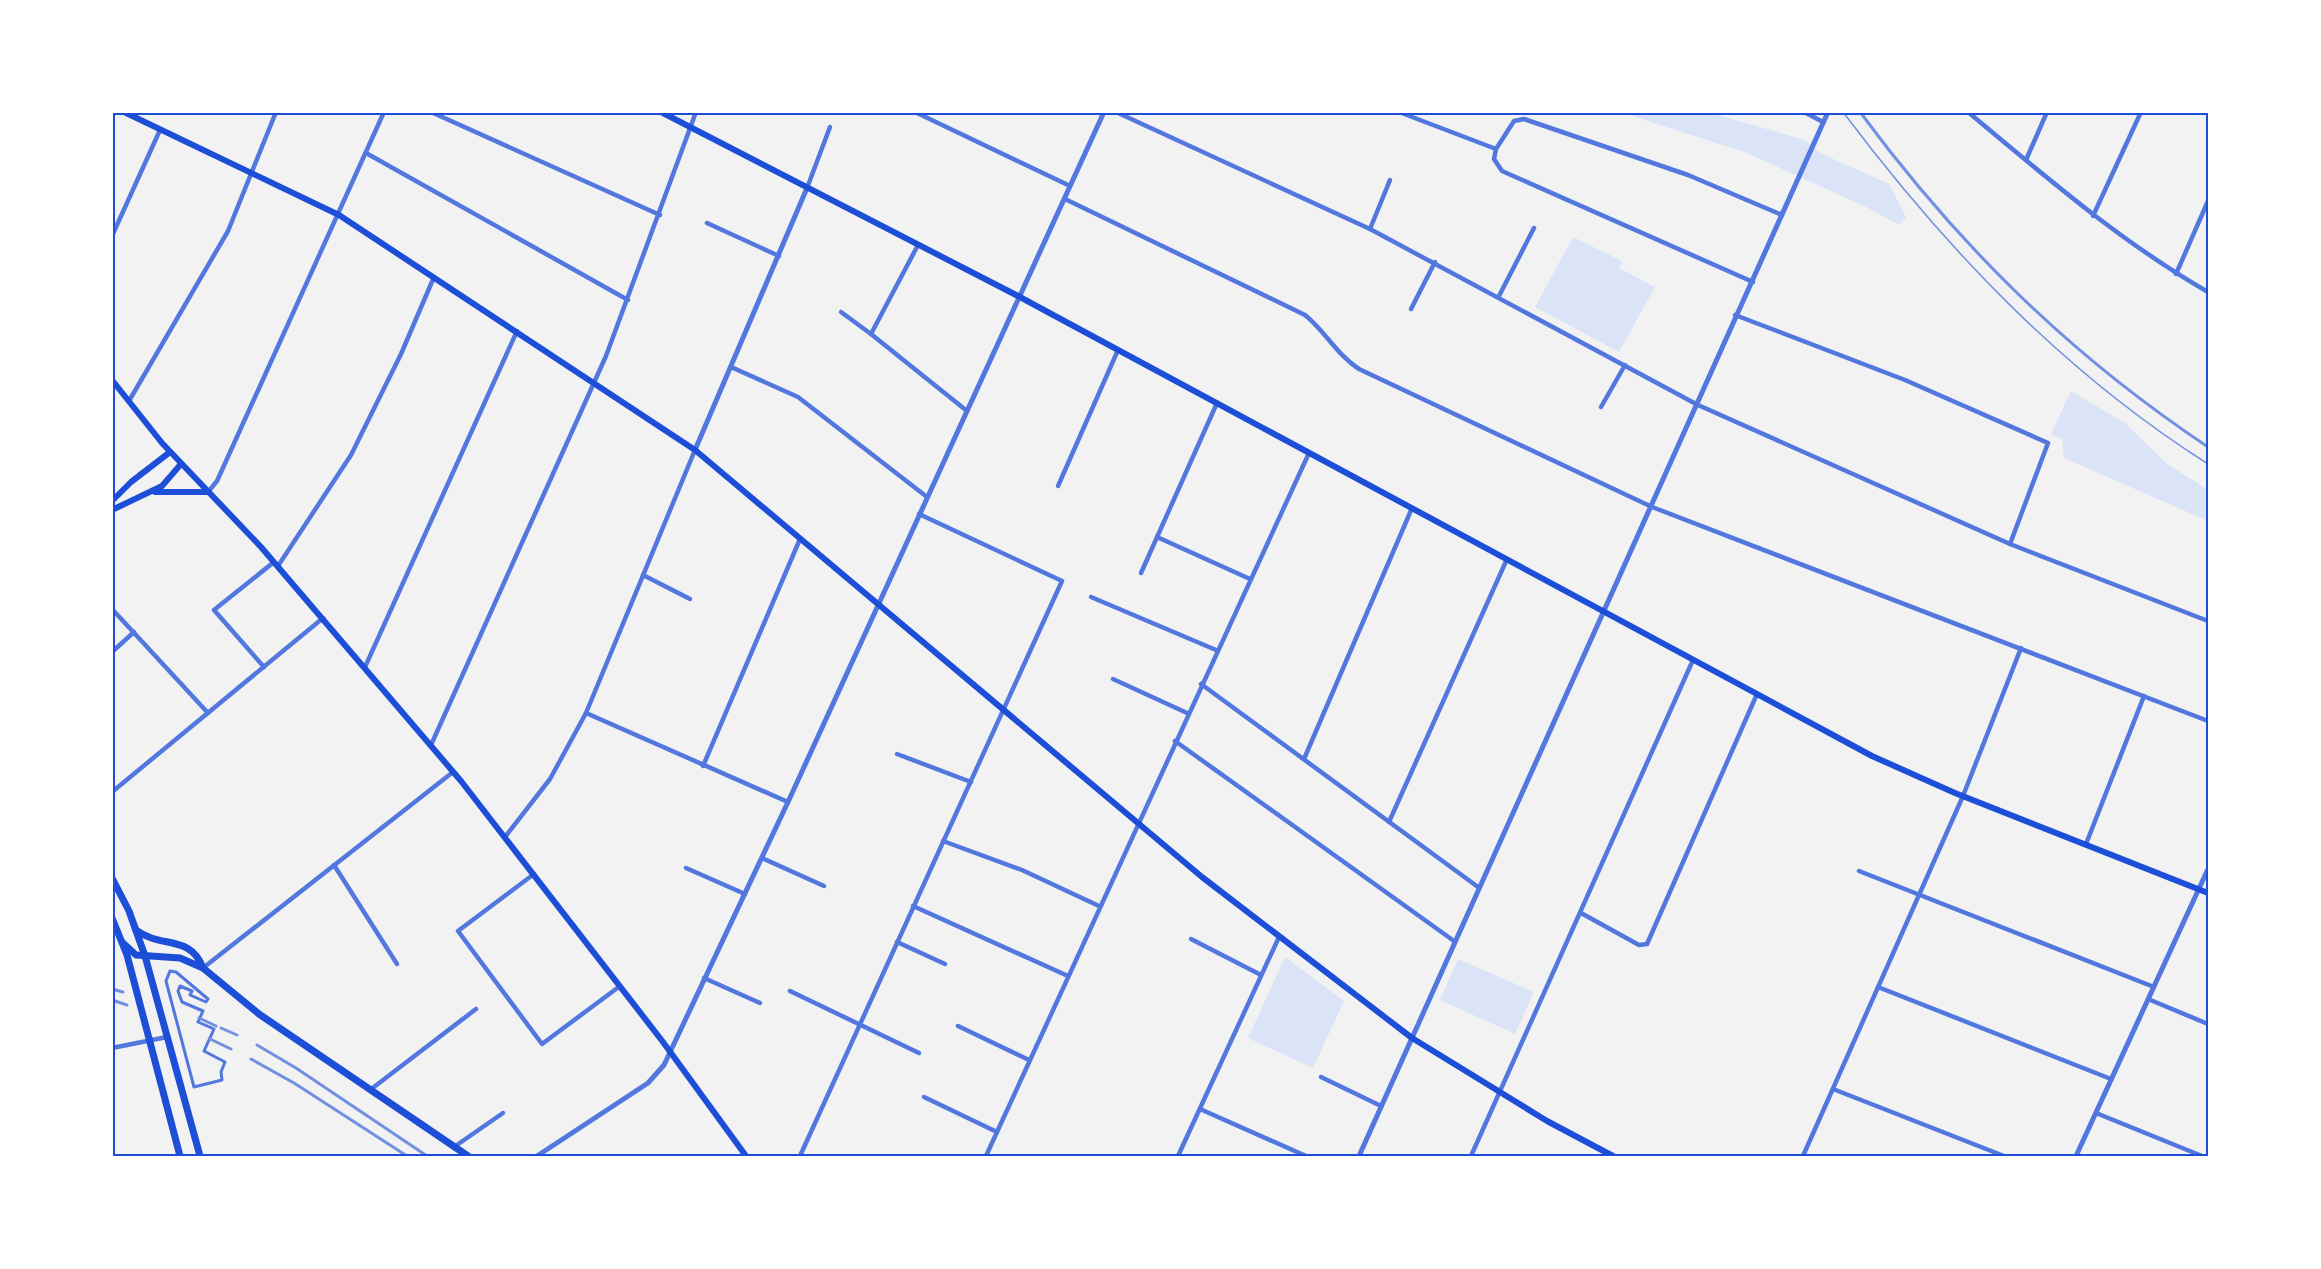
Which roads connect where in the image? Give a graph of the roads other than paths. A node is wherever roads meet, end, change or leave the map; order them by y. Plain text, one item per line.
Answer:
1 (124, 112) edge
2 (276, 112) edge
3 (384, 112) edge
4 (431, 112) edge
5 (661, 112) edge
6 (696, 112) edge
7 (915, 112) edge
8 (1104, 112) edge
9 (1116, 112) edge
10 (1399, 112) edge
11 (1804, 112) edge
12 (1828, 112) edge
13 (1968, 112) edge
14 (2047, 112) edge
15 (2141, 112) edge
16 (1823, 122) junction
17 (830, 127) dead end
18 (691, 128) junction
19 (160, 130) junction
20 (1496, 149) junction
21 (366, 153) junction
22 (2026, 160) junction
23 (251, 173) junction
24 (1390, 180) dead end
25 (1068, 185) junction
26 (807, 188) junction
27 (1065, 199) junction
28 (2208, 201) edge
29 (339, 215) junction
30 (660, 215) junction
31 (1782, 215) junction
32 (2093, 216) junction
33 (707, 223) dead end
34 (1370, 228) junction
35 (1534, 228) dead end
36 (112, 236) edge
37 (918, 245) junction
38 (779, 256) junction
39 (1435, 262) junction
40 (2176, 274) junction
41 (434, 277) junction
42 (1753, 282) junction
43 (2208, 292) edge
44 (1018, 296) junction
45 (1499, 296) junction
46 (628, 300) junction
47 (1411, 309) dead end
48 (841, 312) dead end
49 (1735, 315) junction
50 (517, 331) junction
51 (872, 334) junction
52 (1118, 350) junction
53 (1625, 365) junction
54 (731, 367) junction
55 (112, 380) edge
56 (594, 383) junction
57 (129, 401) junction
58 (1216, 403) junction
59 (1698, 405) junction
60 (1601, 407) dead end
61 (967, 411) junction
62 (695, 450) junction
63 (170, 452) junction
64 (1309, 453) junction
65 (181, 464) junction
66 (1058, 486) dead end
67 (208, 492) junction
68 (146, 494) junction
69 (927, 497) junction
70 (112, 501) edge
71 (1652, 507) junction
72 (1412, 508) junction
73 (112, 510) edge
74 (920, 514) junction
75 (1157, 537) junction
76 (800, 539) junction
77 (2010, 544) junction
78 (1506, 559) junction
79 (276, 564) junction
80 (1141, 573) dead end
81 (643, 574) junction
82 (1250, 579) junction
83 (1091, 597) dead end
84 (690, 599) dead end
85 (878, 604) junction
86 (112, 609) edge
87 (1603, 612) junction
88 (322, 618) junction
89 (2208, 621) edge
90 (134, 632) junction
91 (2021, 648) junction
92 (1216, 650) junction
93 (112, 652) edge
94 (1693, 660) junction
95 (264, 667) junction
96 (365, 667) junction
97 (1113, 679) dead end
98 (1201, 684) junction
99 (1757, 694) junction
100 (2144, 696) junction
101 (1004, 710) junction
102 (208, 713) junction
103 (586, 713) junction
104 (1187, 713) junction
105 (2208, 721) edge
106 (1175, 741) junction
107 (431, 745) junction
108 (897, 754) dead end
109 (1304, 759) junction
110 (703, 766) junction
111 (453, 772) junction
112 (971, 782) junction
113 (112, 792) edge
114 (1963, 796) junction
115 (788, 802) junction
116 (1138, 822) junction
117 (1389, 822) junction
118 (505, 837) junction
119 (943, 841) junction
120 (2085, 844) junction
121 (762, 858) junction
122 (334, 865) junction
123 (686, 868) dead end
124 (2208, 869) edge
125 (1859, 870) dead end
126 (534, 874) junction
127 (112, 878) edge
128 (824, 886) dead end
129 (1478, 887) junction
130 (2199, 889) junction
131 (2208, 893) edge
132 (745, 894) junction
133 (1920, 894) junction
134 (914, 906) junction
135 (1100, 906) junction
136 (1581, 913) junction
137 (112, 918) edge
138 (136, 930) junction
139 (1279, 937) junction
140 (1191, 939) dead end
141 (1454, 941) junction
142 (897, 942) junction
143 (123, 943) junction
144 (145, 956) junction
145 (397, 964) dead end
146 (945, 964) dead end
147 (203, 968) junction
148 (1261, 975) junction
149 (1068, 976) junction
150 (704, 978) junction
151 (620, 986) junction
152 (1878, 987) junction
153 (2154, 987) junction
154 (790, 991) dead end
155 (208, 999) joint
156 (2148, 999) junction
157 (760, 1003) dead end
158 (477, 1009) dead end
159 (2208, 1024) edge
160 (860, 1025) junction
161 (958, 1026) dead end
162 (167, 1037) junction
163 (1412, 1038) junction
164 (150, 1040) junction
165 (112, 1048) edge
166 (670, 1052) junction
167 (919, 1053) dead end
168 (1029, 1060) junction
169 (1320, 1077) dead end
170 (2111, 1079) junction
171 (1833, 1089) junction
172 (370, 1090) junction
173 (1499, 1090) junction
174 (924, 1097) dead end
175 (1381, 1106) junction
176 (1200, 1109) junction
177 (503, 1113) dead end
178 (2096, 1113) junction
179 (997, 1132) junction
180 (454, 1147) junction
181 (180, 1156) edge
182 (200, 1156) edge
183 (468, 1156) edge
184 (537, 1156) edge
185 (746, 1156) edge
186 (800, 1156) edge
187 (986, 1156) edge
188 (1178, 1156) edge
189 (1306, 1156) edge
190 (1359, 1156) edge
191 (1471, 1156) edge
192 (1613, 1156) edge
193 (1803, 1156) edge
194 (2004, 1156) edge
195 (2076, 1156) edge
196 (2202, 1156) edge

1 - 19 main road
2 - 23 street
3 - 21 street
4 - 30 street
5 - 18 main road
6 - 18 street
7 - 25 street
8 - 25 street
9 - 34 street
10 - 20 street
11 - 16 street
12 - 16 street
13 - 22 street
14 - 22 street
15 - 32 street
16 - 31 street
17 - 26 street
18 - 26 main road
18 - 30 street
19 - 23 main road
19 - 36 street
20 - 31 street
20 - 42 street
21 - 29 street
21 - 46 street
22 - 32 street
23 - 29 main road
23 - 57 street
24 - 34 street
25 - 27 street
26 - 37 main road
26 - 38 street
27 - 44 street
27 - 71 street
28 - 40 street
29 - 41 main road
29 - 67 street
30 - 46 street
31 - 42 street
32 - 40 street
33 - 38 street
34 - 39 street
35 - 45 street
37 - 44 main road
37 - 51 street
38 - 54 street
39 - 45 street
39 - 47 street
40 - 43 street
41 - 50 main road
41 - 79 street
42 - 49 street
44 - 52 main road
44 - 61 street
45 - 53 street
46 - 56 street
48 - 51 street
49 - 59 street
49 - 77 street
50 - 56 main road
50 - 96 street
51 - 61 street
52 - 58 main road
52 - 66 street
53 - 59 street
53 - 60 street
54 - 62 street
54 - 69 street
55 - 57 main road
56 - 62 main road
56 - 107 street
57 - 63 main road
58 - 64 main road
58 - 75 street
59 - 71 street
59 - 77 street
61 - 69 street
62 - 76 main road
62 - 81 street
63 - 65 main road
63 - 70 main road
64 - 72 main road
64 - 82 street
65 - 67 main road
65 - 68 main road
67 - 68 main road
67 - 79 main road
68 - 73 main road
69 - 74 street
71 - 87 street
71 - 91 street
72 - 78 main road
72 - 109 street
74 - 85 street
74 - 101 street
75 - 80 street
75 - 82 street
76 - 85 main road
76 - 110 street
77 - 89 street
78 - 87 main road
78 - 117 street
79 - 88 main road
79 - 95 street
81 - 84 street
81 - 103 street
82 - 92 street
83 - 92 street
85 - 101 main road
85 - 115 street
86 - 90 street
87 - 94 main road
87 - 129 street
88 - 95 street
88 - 96 main road
90 - 93 street
90 - 102 street
91 - 100 street
91 - 114 street
92 - 98 street
94 - 99 main road
94 - 136 street
95 - 102 street
96 - 107 main road
97 - 104 street
98 - 104 street
98 - 109 street
99 - 114 main road
99 - 136 street
100 - 105 street
100 - 120 street
101 - 112 street
101 - 116 main road
102 - 113 street
103 - 110 street
103 - 118 street
104 - 106 street
106 - 116 street
106 - 141 street
107 - 111 main road
108 - 112 street
109 - 117 street
110 - 115 street
111 - 118 main road
111 - 122 street
112 - 119 street
114 - 120 main road
114 - 133 street
115 - 121 street
116 - 135 street
116 - 139 main road
117 - 129 street
118 - 126 main road
119 - 134 street
119 - 135 street
120 - 130 main road
121 - 128 street
121 - 132 street
122 - 145 street
122 - 147 street
123 - 132 street
124 - 130 street
125 - 133 street
126 - 151 main road
126 - 151 street
127 - 138 main road
129 - 141 street
130 - 131 main road
130 - 153 street
132 - 150 street
133 - 152 street
133 - 153 street
134 - 142 street
134 - 149 street
135 - 149 street
136 - 173 street
137 - 143 main road
138 - 144 main road
138 - 147 main road
139 - 148 street
139 - 163 main road
140 - 148 street
141 - 163 street
142 - 146 street
142 - 160 street
143 - 144 main road
143 - 164 main road
144 - 147 main road
144 - 162 main road
147 - 172 main road
148 - 176 street
149 - 168 street
150 - 157 street
150 - 166 street
151 - 166 main road
152 - 170 street
152 - 171 street
153 - 156 street
154 - 160 street
155 - 155 street
156 - 159 street
156 - 170 street
158 - 172 street
160 - 167 street
160 - 186 street
161 - 168 street
162 - 164 street
162 - 182 main road
163 - 173 main road
163 - 175 street
164 - 165 street
164 - 181 main road
166 - 184 street
166 - 185 main road
168 - 179 street
169 - 175 street
170 - 178 street
171 - 193 street
171 - 194 street
172 - 180 main road
173 - 191 street
173 - 192 main road
174 - 179 street
175 - 190 street
176 - 188 street
176 - 189 street
177 - 180 street
178 - 195 street
178 - 196 street
179 - 187 street
180 - 183 main road

